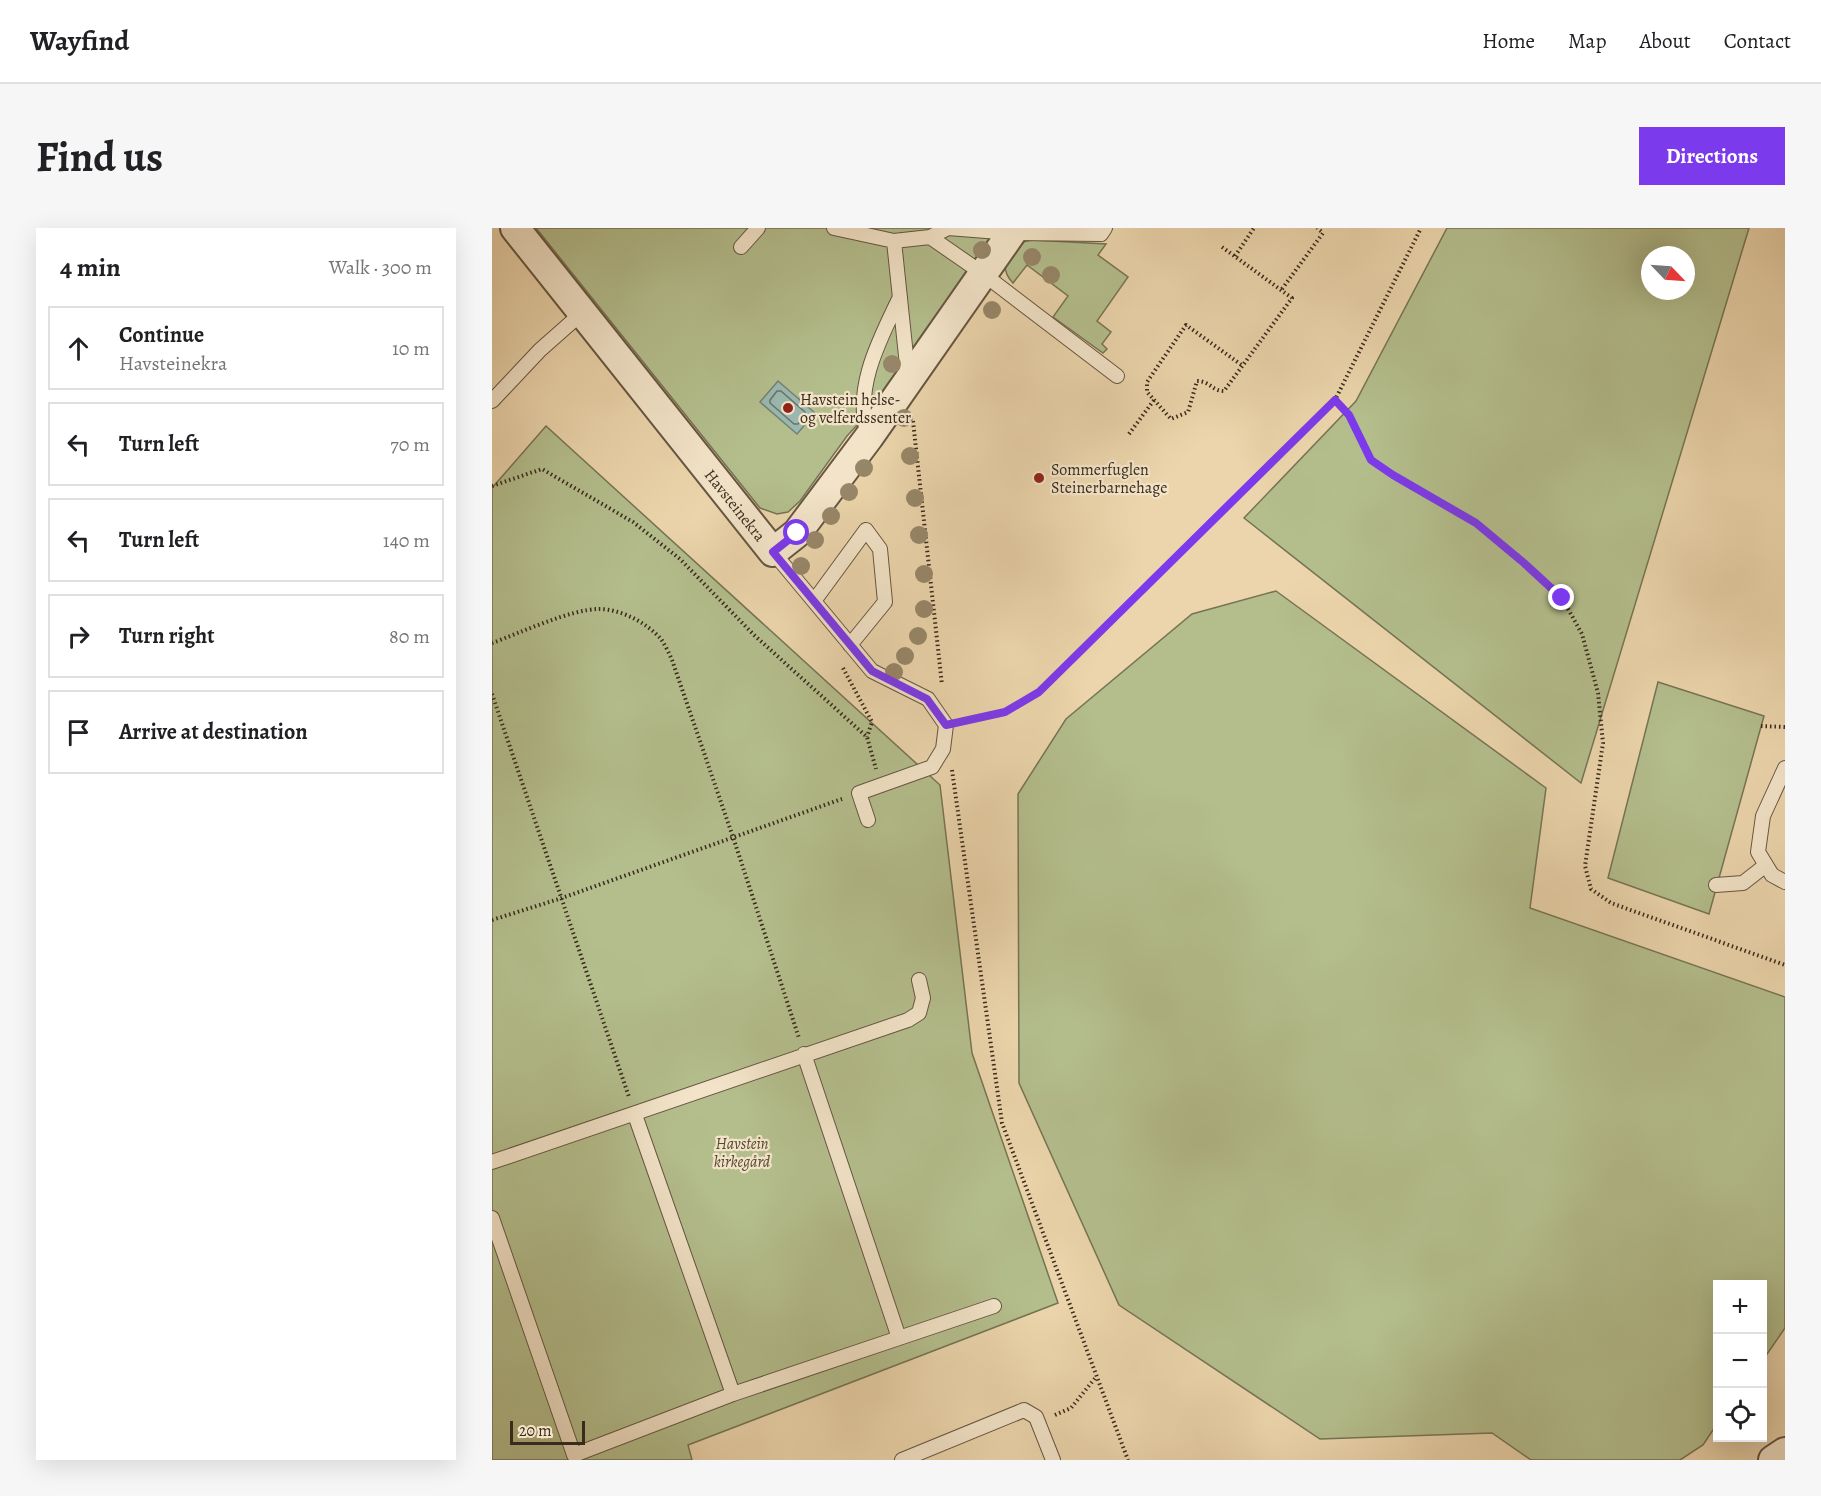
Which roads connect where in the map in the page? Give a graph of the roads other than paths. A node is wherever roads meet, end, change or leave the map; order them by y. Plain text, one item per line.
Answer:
1 (515, 228) edge
2 (758, 228) edge
3 (834, 228) edge
4 (1105, 228) edge
5 (1014, 230) edge
6 (930, 237) junction
7 (894, 241) junction
8 (741, 247) dead end
9 (982, 273) junction
10 (900, 297) junction
11 (583, 312) junction
12 (1117, 376) dead end
13 (909, 380) junction
14 (492, 401) edge
15 (869, 437) junction
16 (773, 552) junction
17 (814, 601) junction
18 (850, 645) junction
19 (1785, 768) edge
20 (868, 820) dead end
21 (1766, 865) junction
22 (1785, 882) edge
23 (1716, 885) dead end
24 (920, 980) dead end
25 (804, 1054) junction
26 (634, 1115) junction
27 (492, 1162) edge
28 (492, 1218) edge
29 (994, 1306) dead end
30 (899, 1338) junction
31 (733, 1394) junction
32 (1785, 1452) edge
33 (902, 1460) edge
34 (1053, 1460) edge
35 (1773, 1460) edge

1 - 11 street, Havsteinekra
2 - 8 lane
3 - 7 lane
4 - 5 lane
5 - 6 lane
5 - 9 street, Havsteinekra
6 - 7 lane
6 - 9 lane
7 - 10 lane
9 - 12 lane
9 - 13 street, Havsteinekra
10 - 13 lane
10 - 15 lane
11 - 14 lane
11 - 16 street, Havsteinekra
13 - 15 street, Havsteinekra
15 - 16 street, Havsteinekra
16 - 17 lane
17 - 18 lane
17 - 18 lane
18 - 20 lane
19 - 21 lane
21 - 22 lane
21 - 23 lane
24 - 25 lane
25 - 26 lane
25 - 30 lane
26 - 27 lane
26 - 31 lane
28 - 31 lane
29 - 30 lane
30 - 31 lane
32 - 35 street
33 - 34 lane

